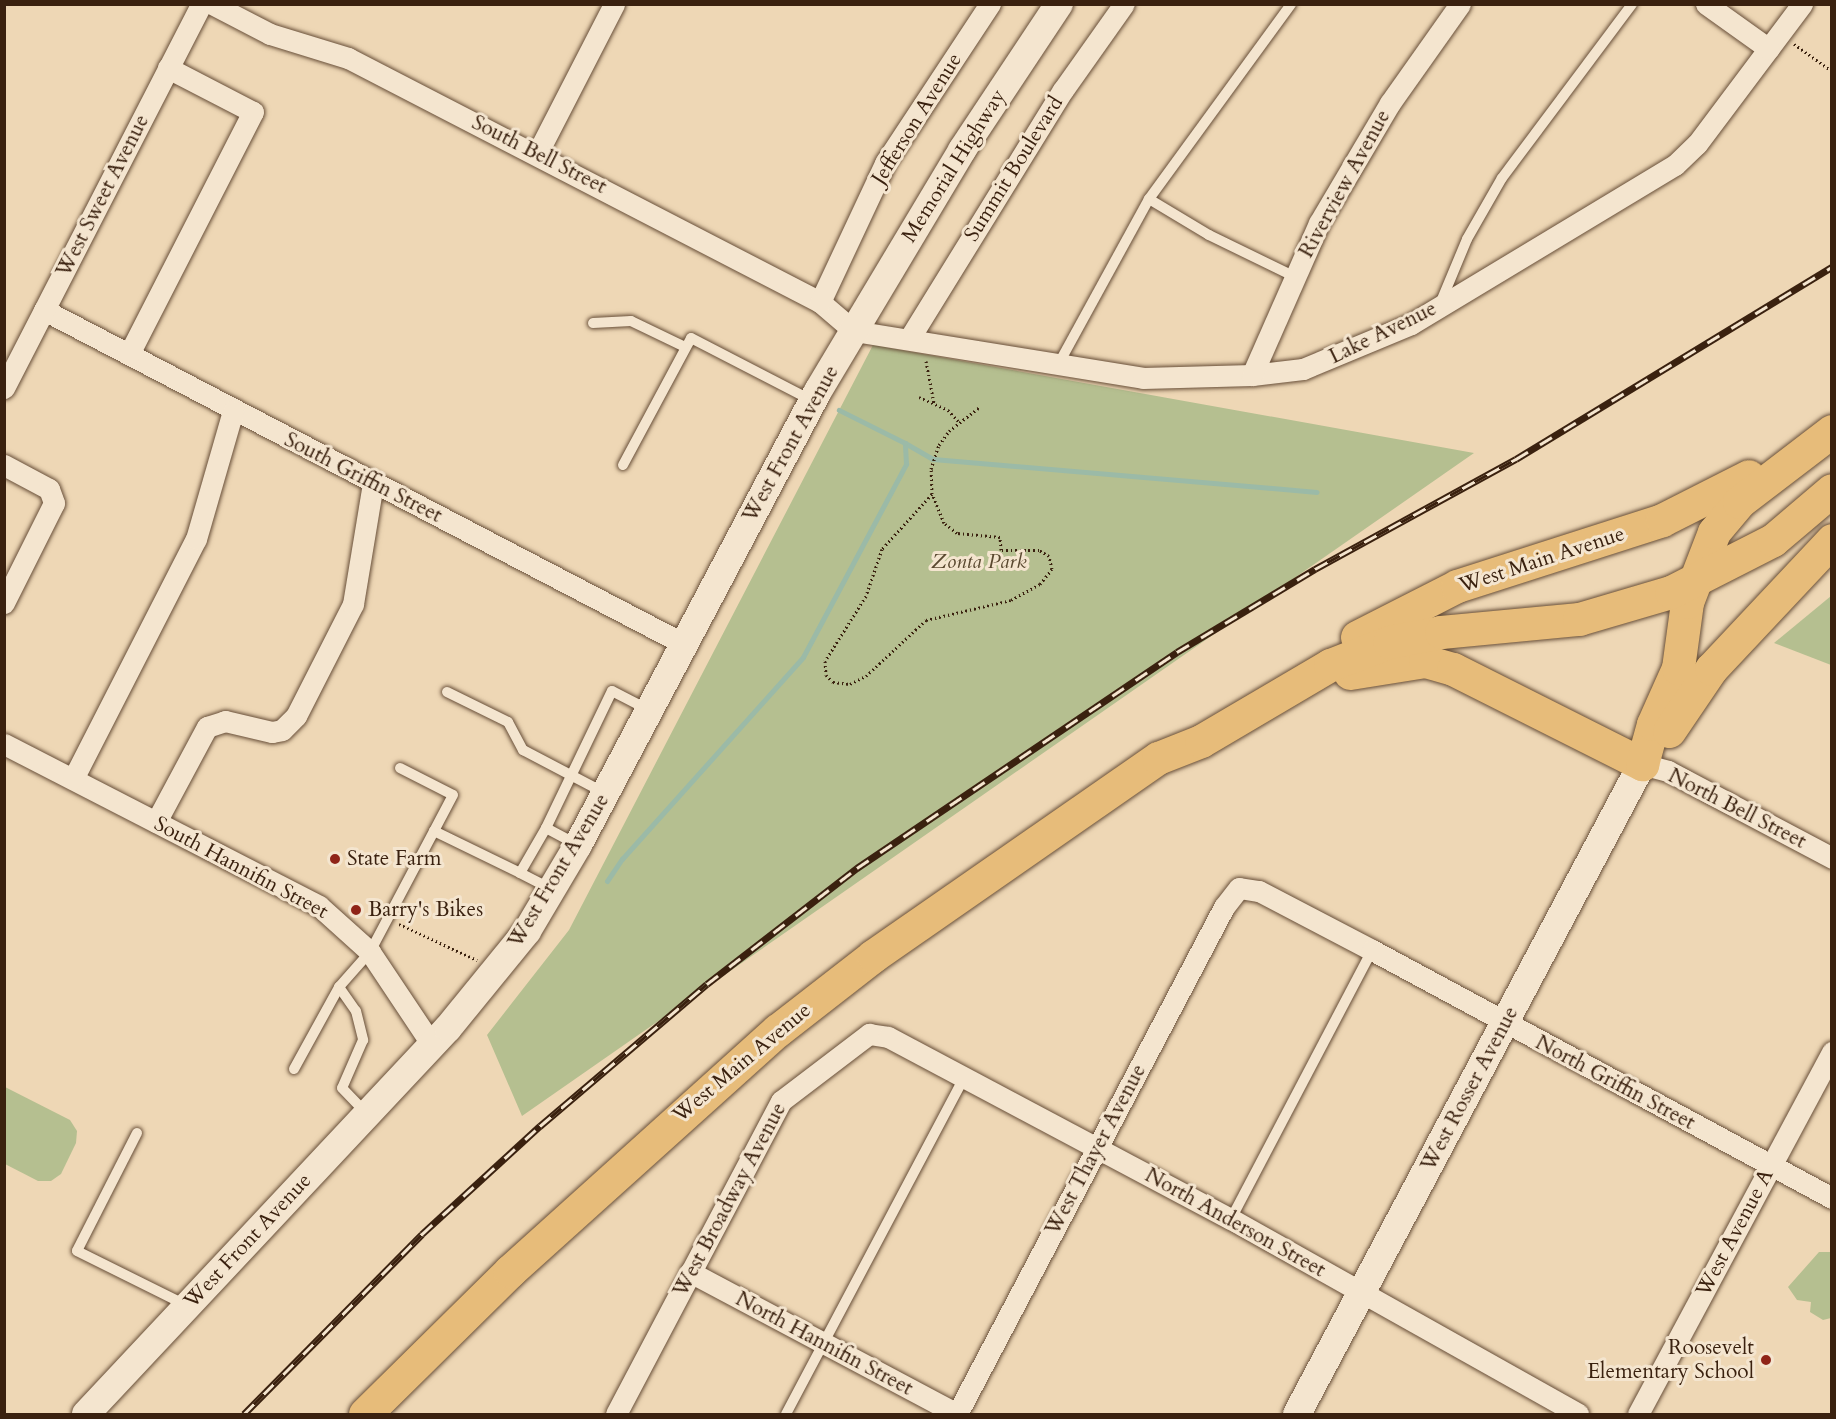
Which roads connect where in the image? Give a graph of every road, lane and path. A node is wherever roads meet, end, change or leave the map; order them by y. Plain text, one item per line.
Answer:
1 (201, 4) edge
2 (212, 4) edge
3 (614, 4) edge
4 (990, 4) edge
5 (1059, 4) edge
6 (1124, 4) edge
7 (1291, 4) edge
8 (1460, 4) edge
9 (1632, 4) edge
10 (1706, 4) edge
11 (1802, 4) edge
12 (1775, 42) junction
13 (168, 68) junction
14 (1832, 71) edge
15 (537, 154) junction
16 (1149, 199) junction
17 (1295, 277) junction
18 (820, 302) junction
19 (1439, 307) junction
20 (44, 310) junction
21 (593, 324) dead end
22 (854, 331) junction
23 (685, 347) junction
24 (913, 348) junction
25 (129, 354) junction
26 (1058, 364) junction
27 (1252, 375) junction
28 (4, 388) edge
29 (919, 397) dead end
30 (813, 401) junction
31 (934, 403) junction
32 (980, 407) dead end
33 (233, 411) junction
34 (1832, 413) edge
35 (959, 422) junction
36 (1832, 431) edge
37 (4, 465) edge
38 (622, 465) dead end
39 (373, 483) junction
40 (1832, 490) edge
41 (932, 494) junction
42 (1832, 540) edge
43 (1693, 583) junction
44 (4, 603) edge
45 (684, 644) junction
46 (447, 692) dead end
47 (649, 710) junction
48 (1225, 727) junction
49 (4, 744) edge
50 (1645, 757) junction
51 (1158, 758) junction
52 (400, 768) dead end
53 (571, 774) junction
54 (73, 779) junction
55 (605, 793) junction
56 (156, 822) junction
57 (546, 828) junction
58 (434, 831) junction
59 (578, 845) junction
60 (1832, 858) edge
61 (520, 873) junction
62 (1239, 888) joint
63 (553, 890) junction
64 (394, 921) dead end
65 (1372, 950) junction
66 (370, 952) junction
67 (496, 973) junction
68 (339, 987) junction
69 (1505, 1024) junction
70 (888, 1037) joint
71 (432, 1046) junction
72 (1832, 1052) edge
73 (294, 1069) dead end
74 (964, 1078) junction
75 (367, 1114) junction
76 (137, 1133) dead end
77 (1097, 1149) junction
78 (1771, 1166) junction
79 (1832, 1198) edge
80 (1231, 1219) junction
81 (690, 1272) junction
82 (1362, 1293) junction
83 (187, 1306) junction
84 (823, 1344) junction
85 (86, 1414) edge
86 (365, 1414) edge
87 (616, 1414) edge
88 (786, 1414) edge
89 (957, 1414) edge
90 (1297, 1414) edge
91 (1578, 1414) edge
92 (1638, 1414) edge

1 - 13 street, West Sweet Avenue
2 - 15 street, South Bell Street
3 - 15 street
4 - 18 street, Jefferson Avenue
5 - 22 street, Memorial Highway
6 - 24 street, Summit Boulevard
7 - 16 lane
8 - 17 street, Riverview Avenue
9 - 19 lane
10 - 12 street
11 - 12 street, Lake Avenue
12 - 14 path
12 - 19 street, Lake Avenue
13 - 20 street, West Sweet Avenue
13 - 25 street
15 - 18 street, South Bell Street
16 - 17 lane
16 - 26 lane
17 - 27 street, Riverview Avenue
18 - 22 street, South Bell Street
19 - 27 street, Lake Avenue
20 - 25 street, South Griffin Street
20 - 28 street, West Sweet Avenue
21 - 23 lane
22 - 24 street, Lake Avenue
22 - 30 street, West Front Avenue
23 - 30 lane
23 - 38 lane
24 - 26 street, Lake Avenue
24 - 31 path
25 - 33 street, South Griffin Street
26 - 27 street, Lake Avenue
29 - 31 path
30 - 45 street, West Front Avenue
31 - 35 path
32 - 35 path
33 - 39 street, South Griffin Street
33 - 54 street
34 - 51 main road, West Main Avenue
35 - 41 path
36 - 43 main road
37 - 44 street
39 - 45 street, South Griffin Street
39 - 56 street
40 - 43 main road, West Main Avenue
41 - 41 path
42 - 50 main road
43 - 48 main road, West Main Avenue
43 - 50 main road
45 - 47 street, West Front Avenue
46 - 53 lane
47 - 53 lane
47 - 55 street, West Front Avenue
48 - 50 main road
48 - 51 main road, West Main Avenue
49 - 54 street, South Hannifin Street
50 - 60 street, North Bell Street
50 - 69 street, West Rosser Avenue
51 - 86 main road, West Main Avenue
52 - 58 lane
53 - 55 lane
53 - 57 lane
54 - 56 street, South Hannifin Street
55 - 59 street, West Front Avenue
56 - 66 street, South Hannifin Street
57 - 59 lane
57 - 61 lane
58 - 61 lane
58 - 66 lane
59 - 63 street, West Front Avenue
61 - 63 lane
62 - 65 street, North Griffin Street
62 - 77 street, West Thayer Avenue
63 - 67 street, West Front Avenue
64 - 67 path
65 - 69 street, North Griffin Street
65 - 80 lane
66 - 68 lane
66 - 71 street, South Hannifin Street
67 - 71 street, West Front Avenue
68 - 73 lane
68 - 75 lane
69 - 78 street, North Griffin Street
69 - 82 street, West Rosser Avenue
70 - 74 street, North Anderson Street
70 - 81 street, West Broadway Avenue
71 - 75 street, West Front Avenue
72 - 78 street, West Avenue A
74 - 77 street, North Anderson Street
74 - 84 lane
75 - 83 street, West Front Avenue
76 - 83 lane
77 - 80 street, North Anderson Street
77 - 89 street, West Thayer Avenue
78 - 79 street, North Griffin Street
78 - 92 street, West Avenue A
80 - 82 street, North Anderson Street
81 - 84 street, North Hannifin Street
81 - 87 street, West Broadway Avenue
82 - 90 street, West Rosser Avenue
82 - 91 street, North Anderson Street
83 - 85 street, West Front Avenue
84 - 88 lane
84 - 89 street, North Hannifin Street

